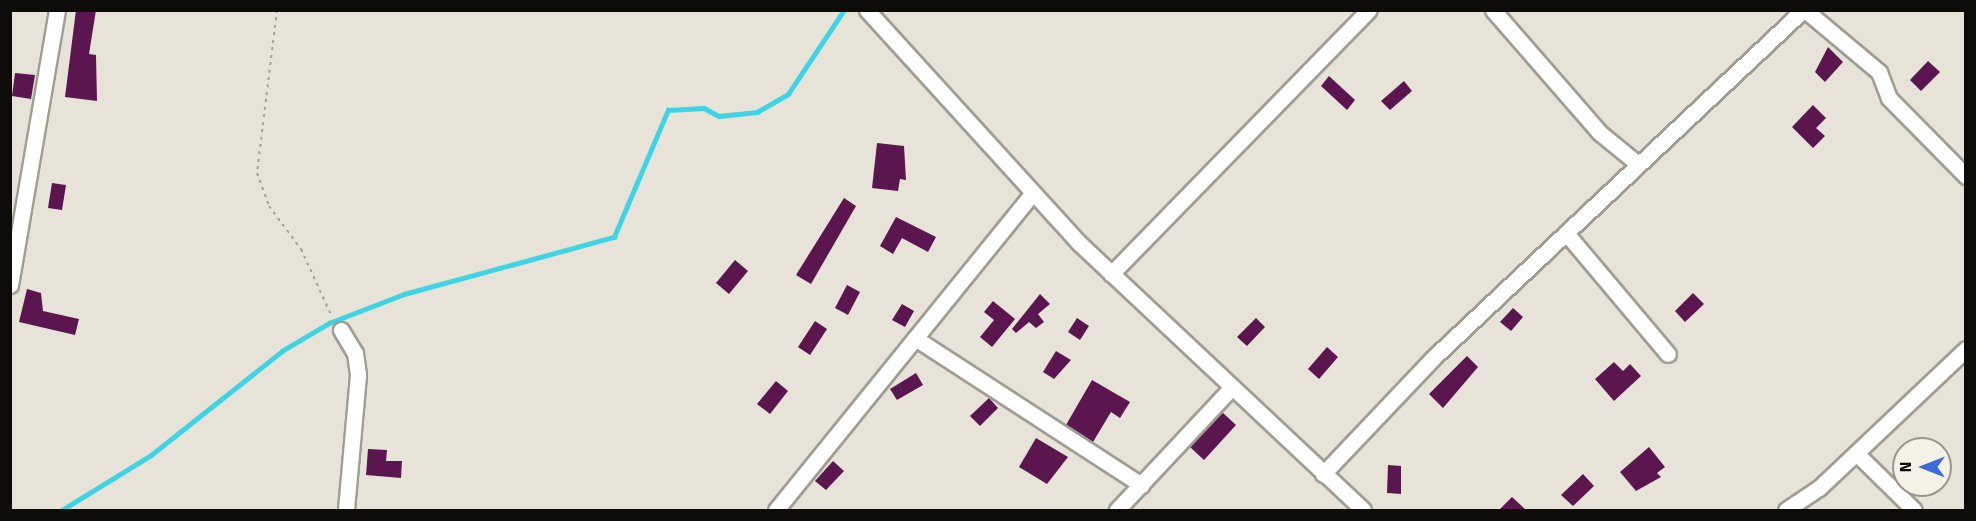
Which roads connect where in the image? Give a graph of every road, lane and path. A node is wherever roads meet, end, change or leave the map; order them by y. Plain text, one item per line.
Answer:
1 (57, 10) edge
2 (277, 10) edge
3 (1369, 10) edge
4 (1493, 10) edge
5 (1804, 10) edge
6 (867, 11) edge
7 (1638, 164) junction
8 (1965, 176) edge
9 (1031, 195) junction
10 (1566, 233) junction
11 (1111, 274) junction
12 (10, 285) edge
13 (329, 312) dead end
14 (341, 330) dead end
15 (915, 338) junction
16 (1965, 349) edge
17 (1668, 354) dead end
18 (1232, 387) junction
19 (1856, 453) junction
20 (1323, 474) junction
21 (1141, 485) junction
22 (346, 510) edge
23 (776, 510) edge
24 (1117, 510) edge
25 (1362, 510) edge
26 (1786, 510) edge
27 (1914, 510) edge

1 - 12 street
2 - 13 path
3 - 11 street
4 - 7 street
5 - 7 street
5 - 8 street
6 - 9 street
7 - 10 street
9 - 11 street
9 - 15 street
10 - 17 street
10 - 20 street
11 - 18 street
14 - 22 street
15 - 21 street
15 - 23 street
16 - 19 street
18 - 20 street
18 - 21 street
19 - 26 street
19 - 27 street
20 - 25 street
21 - 24 street

